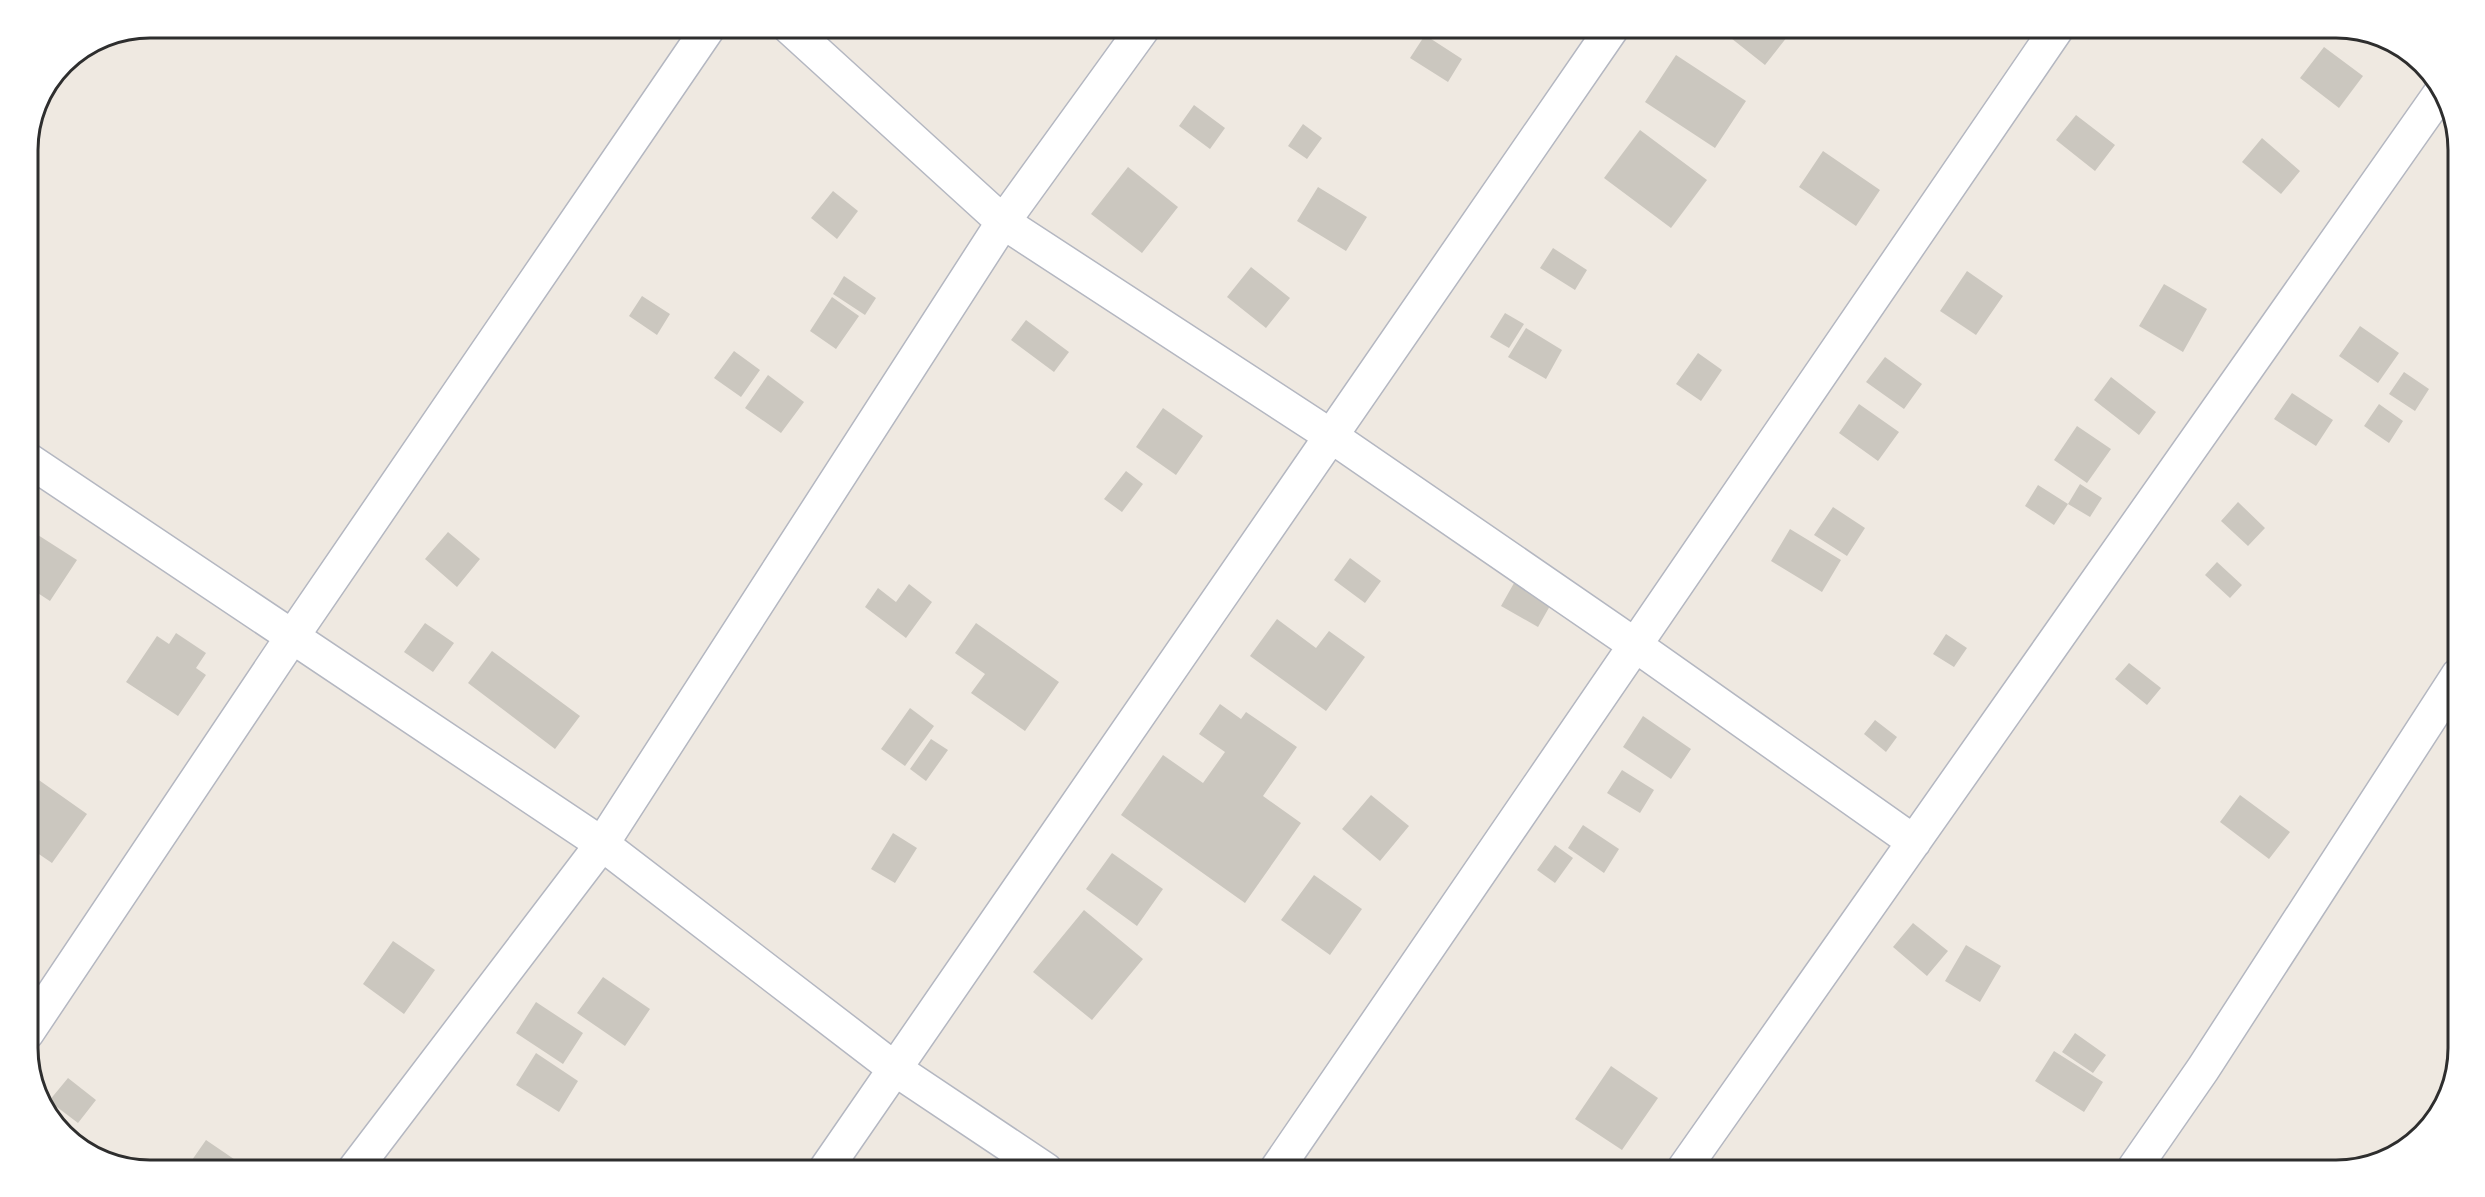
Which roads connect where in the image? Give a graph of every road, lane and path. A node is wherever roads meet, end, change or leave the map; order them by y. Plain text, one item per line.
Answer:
1 (701, 38) edge
2 (801, 38) edge
3 (1136, 38) edge
4 (1605, 38) edge
5 (2050, 38) edge
6 (2436, 99) edge
7 (1003, 222) junction
8 (1331, 436) junction
9 (38, 466) edge
10 (292, 637) junction
11 (1635, 645) junction
12 (2448, 691) edge
13 (1914, 842) junction
14 (602, 844) junction
15 (38, 1018) edge
16 (895, 1069) junction
17 (362, 1160) edge
18 (832, 1160) edge
19 (1031, 1160) edge
20 (1283, 1160) edge
21 (1690, 1160) edge
22 (2140, 1160) edge

1 - 10 street
2 - 7 street
3 - 7 street
4 - 8 street
5 - 11 street
6 - 13 street
7 - 8 street
7 - 14 street
8 - 11 street
8 - 16 street
9 - 10 street
10 - 14 street
10 - 15 street
11 - 13 street
11 - 20 street
12 - 22 street
13 - 21 street
14 - 16 street
14 - 17 street
16 - 18 street
16 - 19 street

